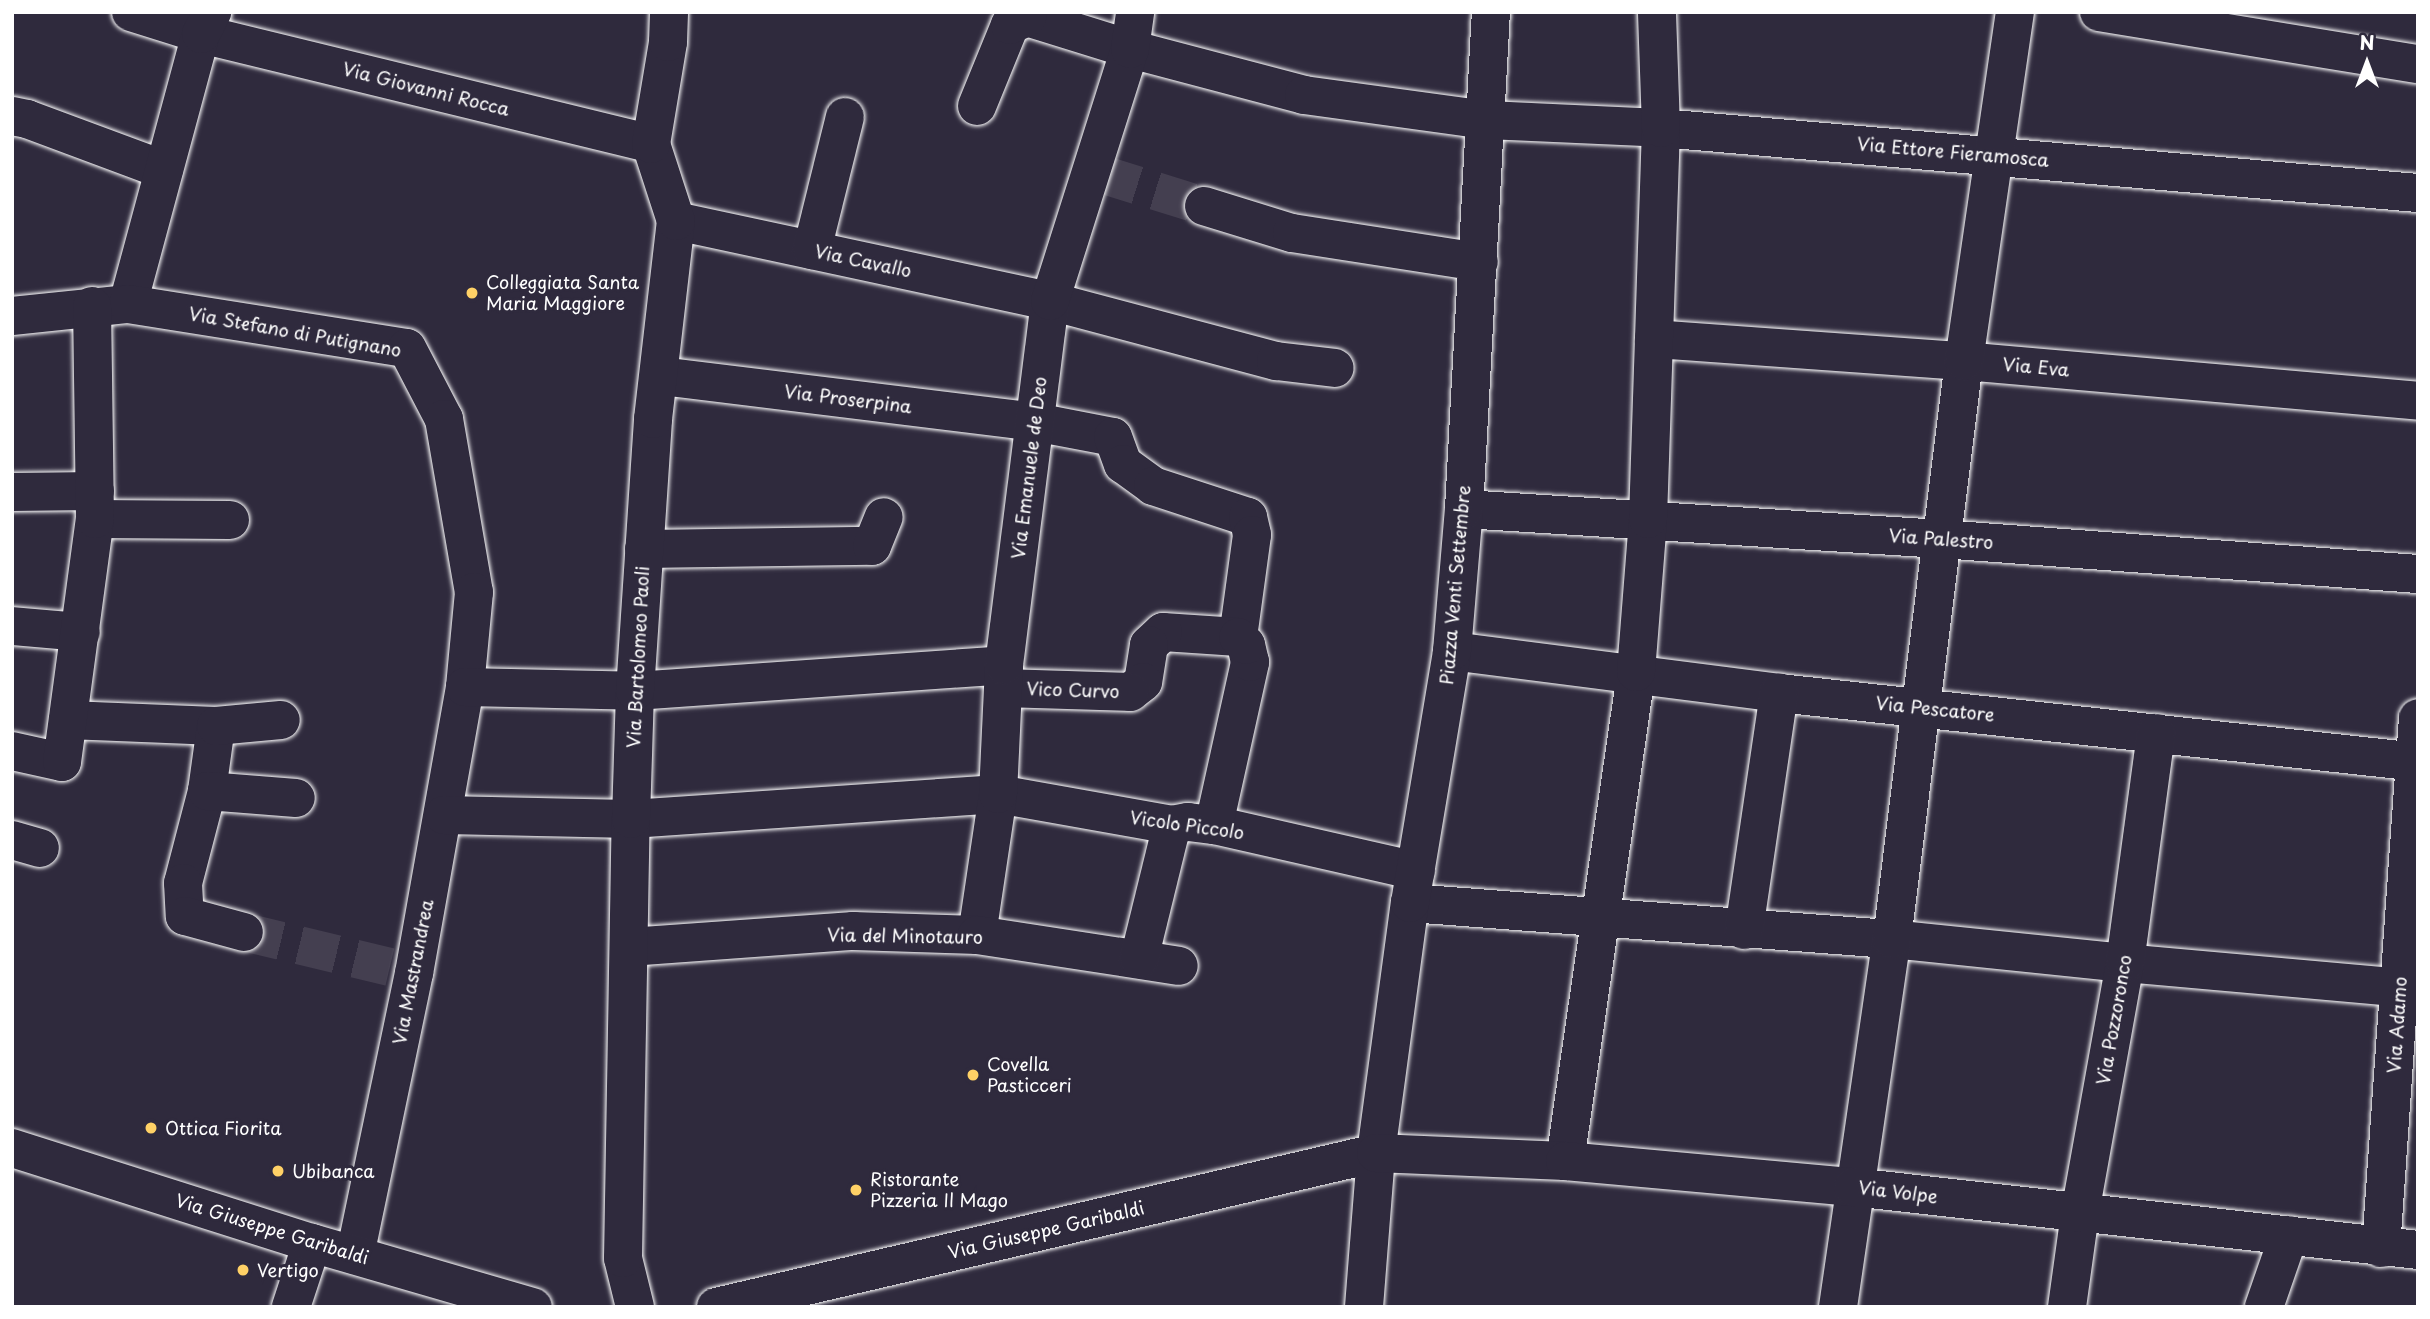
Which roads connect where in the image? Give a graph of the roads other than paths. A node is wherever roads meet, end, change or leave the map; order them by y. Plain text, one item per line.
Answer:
1 (131, 12) edge
2 (669, 12) edge
3 (1491, 12) edge
4 (1657, 12) edge
5 (2015, 12) edge
6 (2099, 12) edge
7 (1027, 15) edge
8 (207, 23) edge
9 (1132, 31) edge
10 (2418, 64) edge
11 (977, 106) dead end
12 (12, 116) edge
13 (845, 117) dead end
14 (1487, 120) junction
15 (1661, 128) junction
16 (651, 144) junction
17 (1994, 156) junction
18 (164, 170) junction
19 (2418, 193) edge
20 (1204, 205) tunnel mouth
21 (676, 221) junction
22 (813, 250) junction
23 (1479, 262) junction
24 (1050, 301) junction
25 (110, 305) junction
26 (12, 316) edge
27 (1654, 339) junction
28 (1964, 361) junction
29 (1335, 368) dead end
30 (661, 376) junction
31 (2418, 401) edge
32 (1035, 422) junction
33 (12, 492) edge
34 (95, 505) junction
35 (1464, 509) junction
36 (884, 517) dead end
37 (1648, 519) junction
38 (230, 520) dead end
39 (1941, 539) junction
40 (644, 549) junction
41 (2418, 575) edge
42 (12, 626) edge
43 (81, 632) junction
44 (1238, 637) junction
45 (1452, 650) junction
46 (1636, 672) junction
47 (1005, 676) junction
48 (465, 687) junction
49 (635, 691) junction
50 (1779, 693) junction
51 (1920, 707) junction
52 (2418, 718) edge
53 (68, 720) junction
54 (281, 720) dead end
55 (216, 726) junction
56 (2156, 733) junction
57 (12, 751) edge
58 (2416, 762) edge
59 (207, 791) junction
60 (998, 794) junction
61 (296, 798) dead end
62 (444, 815) junction
63 (631, 819) junction
64 (1172, 825) junction
65 (1214, 825) junction
66 (1413, 887) junction
67 (1599, 917) junction
68 (1744, 930) junction
69 (244, 932) tunnel mouth
70 (976, 935) junction
71 (1892, 939) junction
72 (629, 947) junction
73 (1139, 959) junction
74 (2125, 964) junction
75 (1178, 966) dead end
76 (2409, 988) edge
77 (12, 1148) edge
78 (1376, 1153) junction
79 (1565, 1161) junction
80 (1853, 1187) junction
81 (2080, 1213) junction
82 (2289, 1235) junction
83 (312, 1242) junction
84 (2399, 1249) edge
85 (355, 1255) junction
86 (291, 1307) edge
87 (533, 1307) edge
88 (635, 1307) edge
89 (716, 1307) edge
90 (1364, 1307) edge
91 (1838, 1307) edge
92 (2067, 1307) edge
93 (2264, 1307) edge

1 - 8 street, Via Giovanni Rocca
2 - 16 street, Via Bartolomeo Paoli
3 - 14 street, Piazza Venti Settembre
4 - 15 street
5 - 17 street
6 - 10 street
7 - 9 street, Via Ettore Fieramosca
7 - 11 street
8 - 16 street, Via Giovanni Rocca
8 - 18 street
9 - 14 street, Via Ettore Fieramosca
9 - 24 street, Via Emanuele de Deo
12 - 18 street
13 - 22 street
14 - 15 street, Via Ettore Fieramosca
14 - 23 street, Piazza Venti Settembre
15 - 17 street, Via Ettore Fieramosca
15 - 27 street
16 - 21 street, Via Bartolomeo Paoli
17 - 19 street, Via Ettore Fieramosca
17 - 28 street
18 - 25 street
20 - 23 street
21 - 22 street, Via Cavallo
21 - 30 street, Via Bartolomeo Paoli
22 - 24 street, Via Cavallo
23 - 35 street, Piazza Venti Settembre
24 - 29 street, Via Cavallo
24 - 32 street, Via Emanuele de Deo
25 - 26 street
25 - 34 street
25 - 48 street, Via Stefano di Putignano
27 - 28 street, Via Eva
27 - 37 street
28 - 31 street, Via Eva
28 - 39 street
30 - 32 street, Via Proserpina
30 - 40 street, Via Bartolomeo Paoli
32 - 44 street
32 - 47 street, Via Emanuele de Deo
33 - 34 street
34 - 38 street
34 - 43 street
35 - 37 street, Via Palestro
35 - 45 street, Piazza Venti Settembre
36 - 40 street
37 - 39 street, Via Palestro
37 - 46 street
39 - 41 street, Via Palestro
39 - 51 street
40 - 49 street, Via Bartolomeo Paoli
42 - 43 street
43 - 53 street
44 - 47 street, Vico Curvo
44 - 65 street
45 - 46 street, Via Pescatore
45 - 66 street, Piazza Venti Settembre
46 - 50 street, Via Pescatore
46 - 67 street
47 - 49 street, Vico Curvo
47 - 60 street, Via Emanuele de Deo
48 - 49 street, Vico Curvo
48 - 62 street, Via Mastrandrea
49 - 63 street, Via Bartolomeo Paoli
50 - 51 street, Via Pescatore
50 - 68 street
51 - 56 street, Via Pescatore
51 - 71 street
52 - 58 street, Via Adamo
53 - 55 street
53 - 57 street
54 - 55 street
55 - 59 street
56 - 58 street, Via Pescatore
56 - 74 street, Via Pozzoronco
58 - 76 street, Via Adamo
59 - 61 street
59 - 69 street
60 - 63 street, Vicolo Piccolo
60 - 64 street, Vicolo Piccolo
60 - 70 street, Via Emanuele de Deo
62 - 63 street, Vicolo Piccolo
62 - 85 street, Via Mastrandrea
63 - 72 street, Via Bartolomeo Paoli
64 - 65 street, Vicolo Piccolo
64 - 73 street
65 - 66 street, Vicolo Piccolo
66 - 67 street, Vicolo Piccolo
66 - 78 street, Piazza Venti Settembre
67 - 68 street, Vicolo Piccolo
67 - 79 street
68 - 71 street, Vicolo Piccolo
70 - 72 street, Via del Minotauro
70 - 73 street, Via del Minotauro
71 - 74 street, Vicolo Piccolo
71 - 80 street
72 - 88 street, Via Bartolomeo Paoli
73 - 75 street, Via del Minotauro
74 - 76 street, Vicolo Piccolo
74 - 81 street, Via Pozzoronco
76 - 84 street, Via Adamo
77 - 83 street, Via Giuseppe Garibaldi
78 - 79 street, Via Volpe
78 - 89 street, Via Giuseppe Garibaldi
78 - 90 street, Piazza Venti Settembre
79 - 80 street, Via Volpe
80 - 81 street, Via Volpe
80 - 91 street
81 - 82 street, Via Volpe
81 - 92 street, Via Pozzoronco
82 - 84 street, Via Volpe
82 - 93 street
83 - 85 street, Via Giuseppe Garibaldi
83 - 86 street
85 - 87 street, Via Giuseppe Garibaldi

